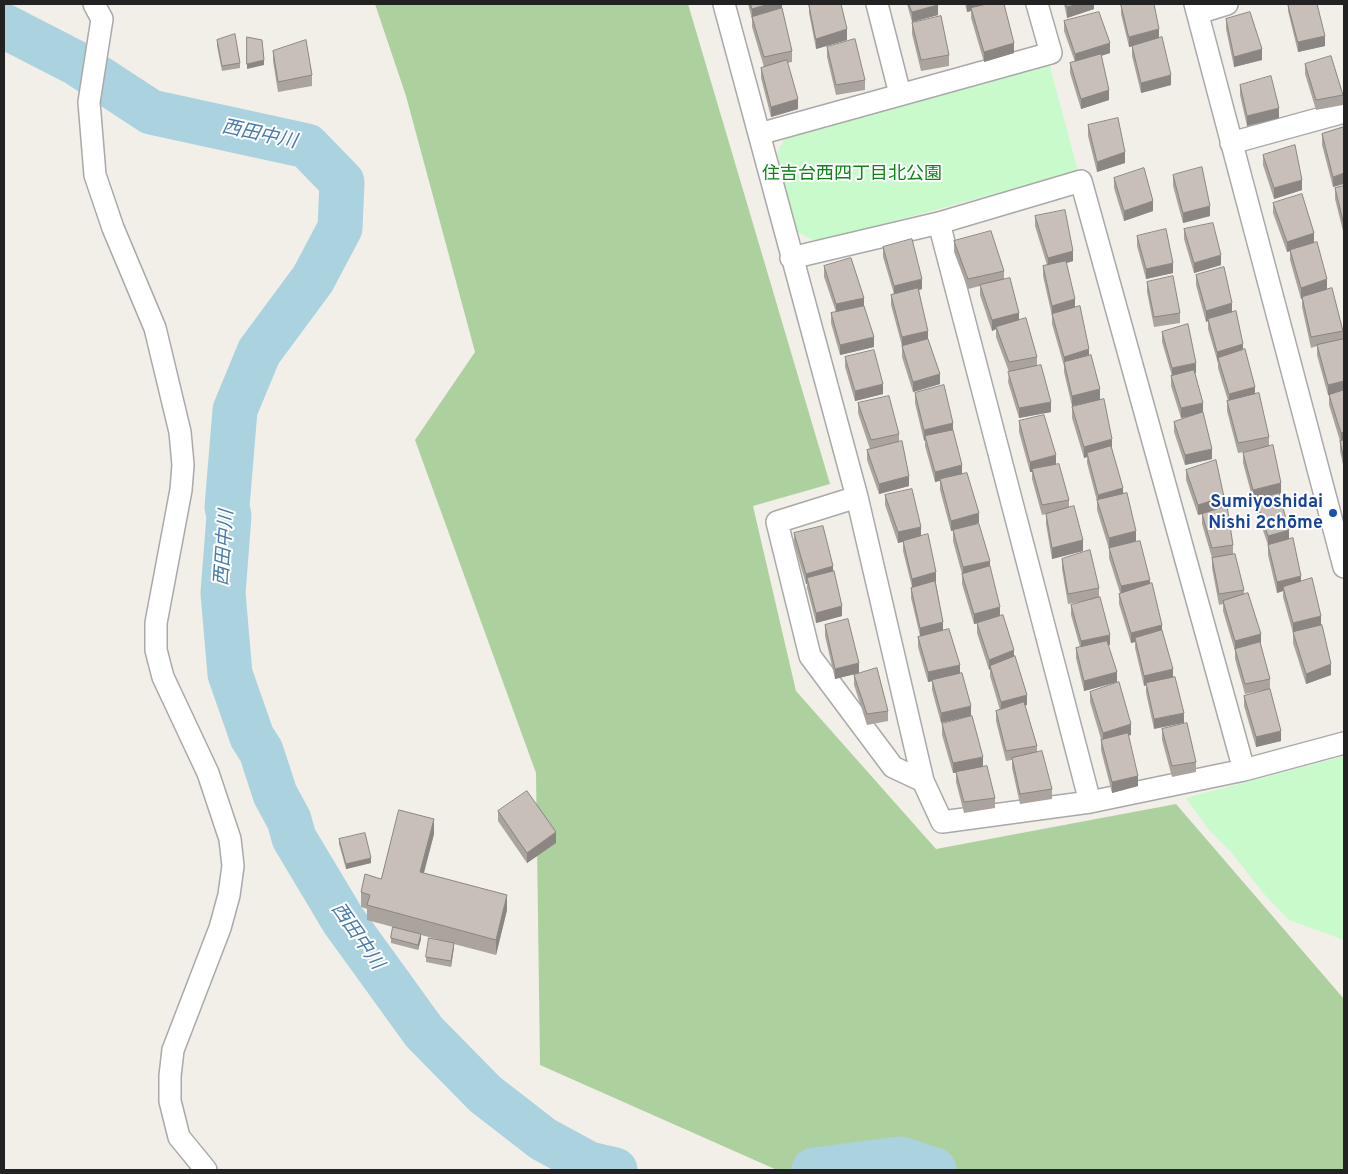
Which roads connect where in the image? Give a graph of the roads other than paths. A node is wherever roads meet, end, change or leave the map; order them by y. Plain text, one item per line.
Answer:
1 (94, 4) edge
2 (724, 4) edge
3 (877, 4) edge
4 (1037, 4) edge
5 (1227, 4) edge
6 (1197, 8) edge
7 (900, 94) junction
8 (1344, 112) edge
9 (759, 134) junction
10 (1231, 143) junction
11 (940, 223) junction
12 (791, 258) junction
13 (857, 497) junction
14 (1344, 567) edge
15 (1344, 743) edge
16 (1244, 770) junction
17 (923, 781) junction
18 (1090, 802) junction
19 (206, 1170) edge

1 - 19 street
2 - 9 street
3 - 7 street
4 - 7 street
5 - 6 street
6 - 10 street
7 - 9 street
8 - 10 street
9 - 12 street
10 - 14 street
11 - 12 street
11 - 16 street
11 - 18 street
12 - 13 street
13 - 17 street
13 - 17 street
15 - 16 street
16 - 18 street
17 - 18 street

